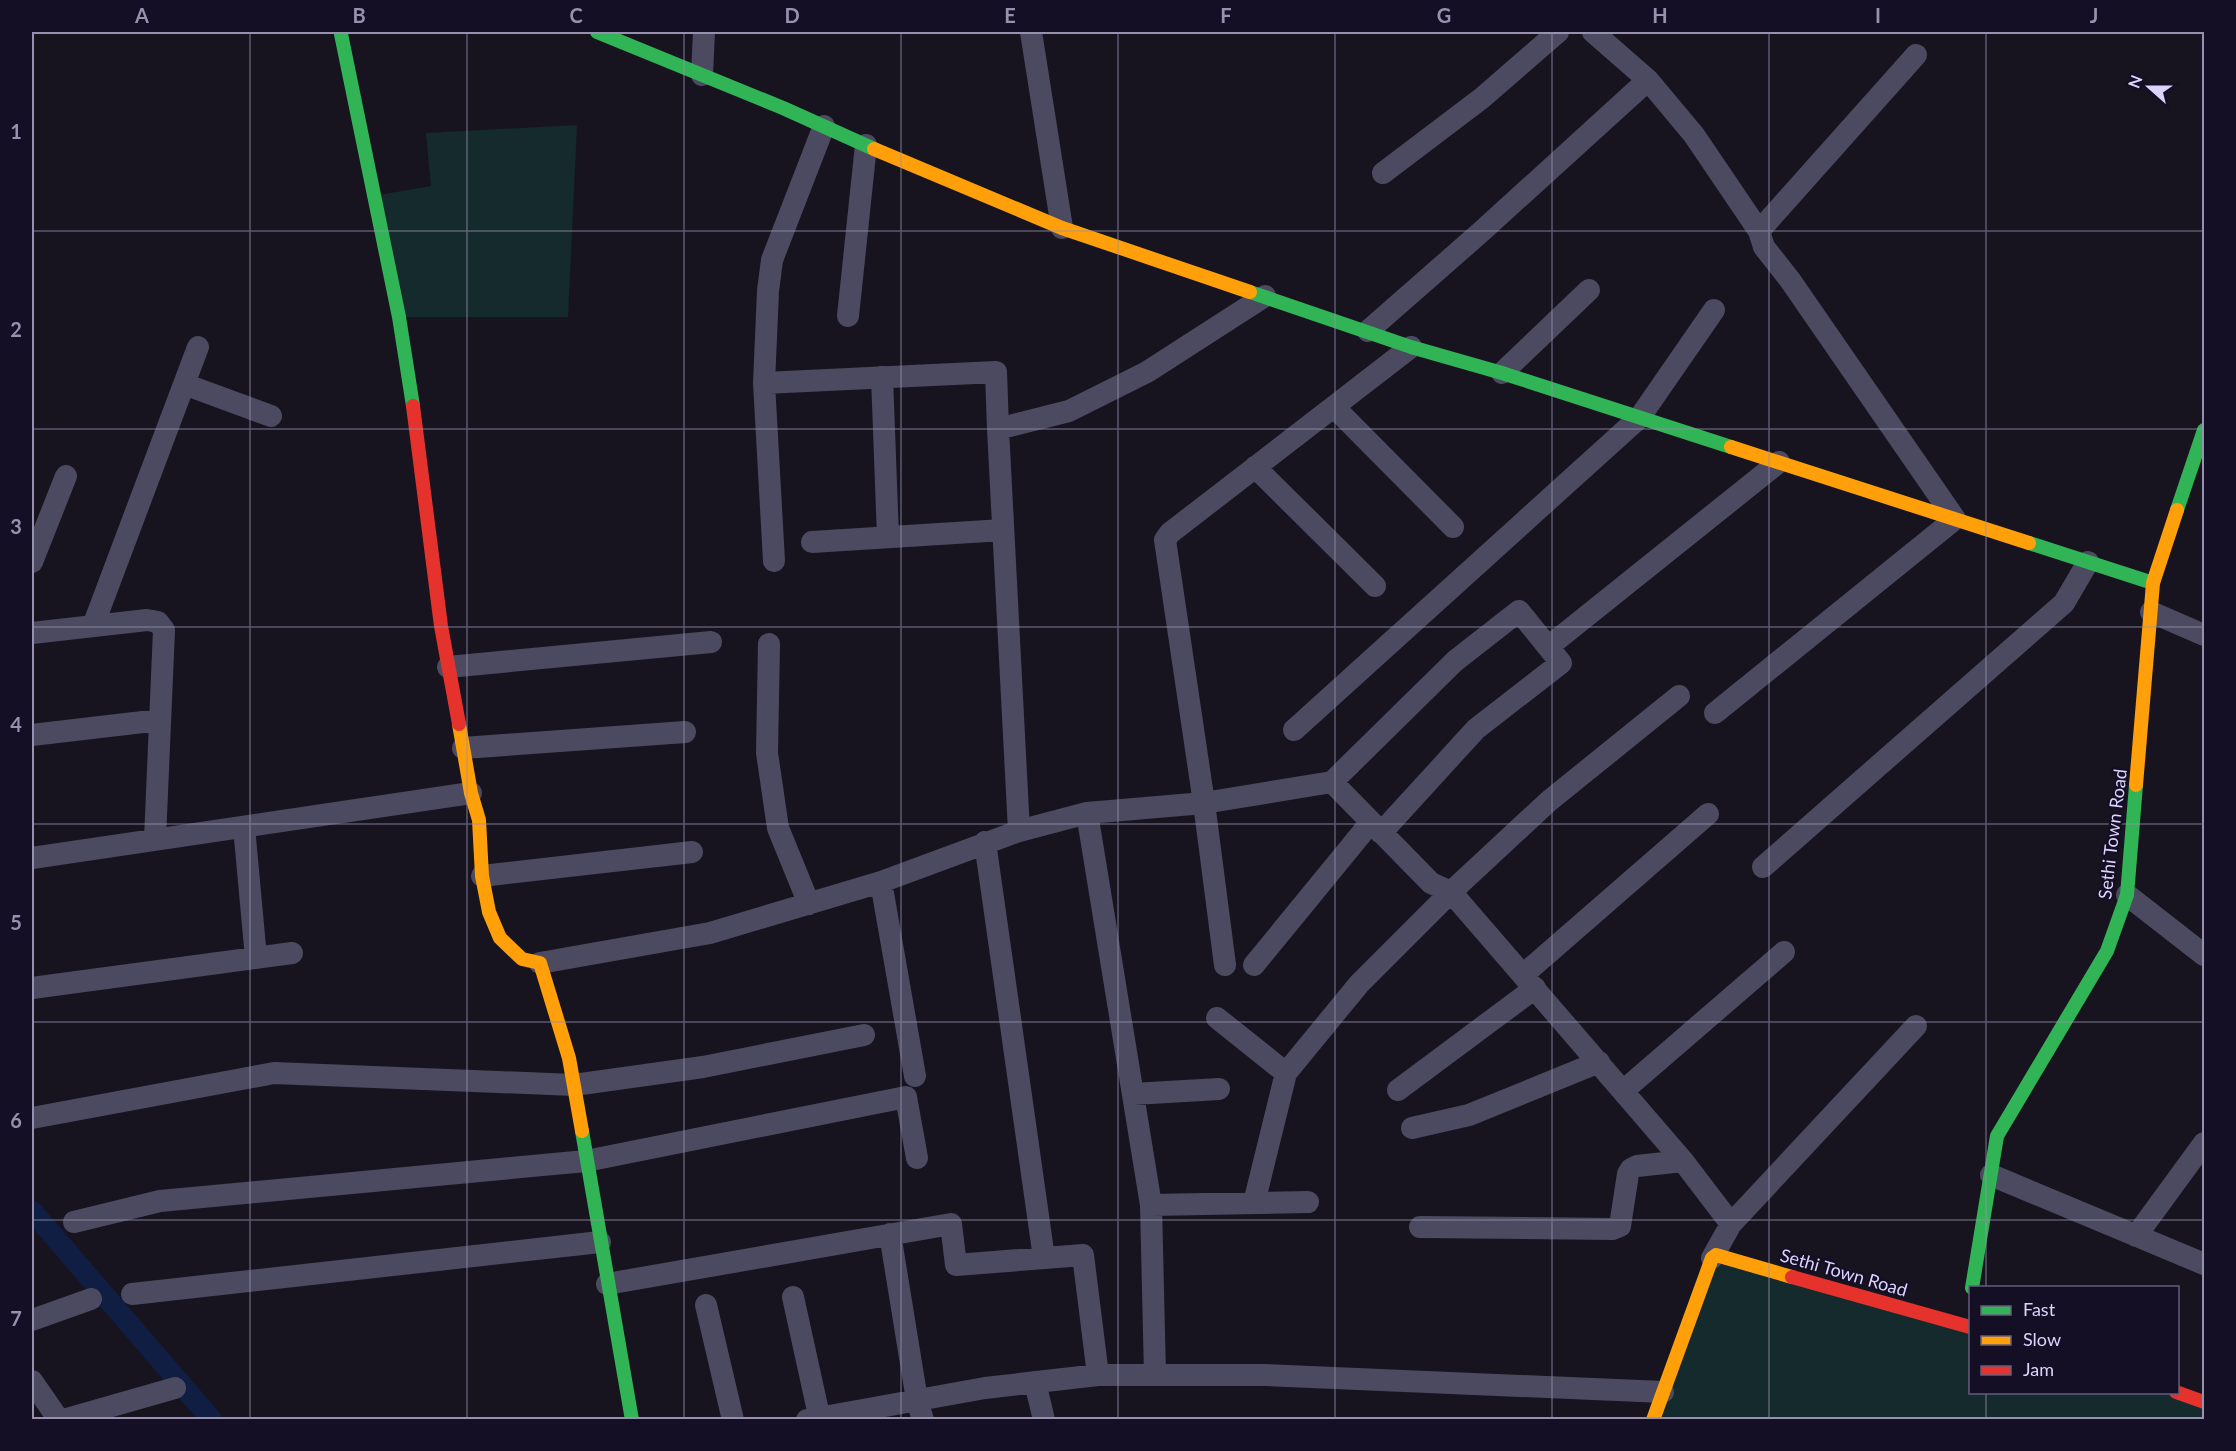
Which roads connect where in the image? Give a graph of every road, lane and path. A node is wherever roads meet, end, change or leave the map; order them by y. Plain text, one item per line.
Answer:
1 (340, 32) edge
2 (597, 32) edge
3 (704, 32) edge
4 (1031, 32) edge
5 (1558, 32) edge
6 (1593, 32) edge
7 (1916, 55) dead end
8 (702, 75) junction
9 (1648, 80) junction
10 (824, 126) junction
11 (866, 145) junction
12 (1383, 173) dead end
13 (1062, 228) junction
14 (1759, 231) junction
15 (1589, 290) dead end
16 (1265, 296) junction
17 (1714, 310) dead end
18 (848, 316) dead end
19 (1368, 331) junction
20 (198, 347) dead end
21 (1411, 347) junction
22 (1503, 373) junction
23 (882, 377) junction
24 (764, 383) junction
25 (184, 384) junction
26 (1334, 407) junction
27 (272, 416) dead end
28 (1640, 417) junction
29 (999, 429) junction
30 (2205, 430) edge
31 (2201, 455) edge
32 (1779, 462) junction
33 (1255, 467) junction
34 (66, 476) dead end
35 (1955, 519) junction
36 (1453, 527) dead end
37 (1002, 530) junction
38 (888, 537) junction
39 (812, 542) dead end
40 (774, 561) dead end
41 (32, 562) edge
42 (2088, 562) junction
43 (2153, 584) junction
44 (1375, 586) dead end
45 (2151, 612) junction
46 (93, 626) junction
47 (32, 633) edge
48 (2205, 635) edge
49 (711, 642) dead end
50 (769, 644) dead end
51 (1548, 647) junction
52 (448, 667) junction
53 (1679, 696) dead end
54 (1715, 713) dead end
55 (160, 720) junction
56 (1294, 730) dead end
57 (685, 732) dead end
58 (32, 735) edge
59 (463, 748) junction
60 (1332, 782) junction
61 (471, 793) junction
62 (1204, 803) junction
63 (1087, 813) junction
64 (1708, 814) dead end
65 (243, 826) junction
66 (1376, 827) junction
67 (1019, 831) junction
68 (154, 839) junction
69 (985, 842) junction
70 (692, 852) dead end
71 (32, 858) edge
72 (1763, 867) dead end
73 (482, 876) junction
74 (881, 882) junction
75 (1451, 892) junction
76 (2127, 895) junction
77 (809, 904) junction
78 (1784, 952) dead end
79 (291, 953) dead end
80 (2205, 956) edge
81 (256, 958) junction
82 (540, 963) junction
83 (1225, 965) dead end
84 (1254, 965) dead end
85 (1529, 981) junction
86 (32, 988) edge
87 (1217, 1018) dead end
88 (1916, 1026) dead end
89 (864, 1035) dead end
90 (1599, 1062) junction
91 (1286, 1073) junction
92 (915, 1076) dead end
93 (574, 1085) junction
94 (1219, 1089) dead end
95 (1398, 1090) dead end
96 (1623, 1091) junction
97 (1133, 1094) junction
98 (32, 1118) edge
99 (1412, 1128) dead end
100 (2205, 1143) edge
101 (917, 1158) dead end
102 (586, 1161) junction
103 (1683, 1161) junction
104 (2197, 1168) edge
105 (1991, 1175) junction
106 (1308, 1202) dead end
107 (1254, 1203) junction
108 (1151, 1205) junction
109 (74, 1222) dead end
110 (1731, 1224) junction
111 (1419, 1227) dead end
112 (890, 1234) junction
113 (2136, 1236) junction
114 (600, 1242) junction
115 (1044, 1258) junction
116 (1712, 1258) junction
117 (2205, 1264) edge
118 (607, 1284) junction
119 (1972, 1286) edge
120 (132, 1294) dead end
121 (793, 1297) dead end
122 (91, 1299) dead end
123 (706, 1305) dead end
124 (1969, 1308) edge
125 (32, 1320) edge
126 (1968, 1326) edge
127 (1098, 1375) junction
128 (1155, 1375) junction
129 (32, 1381) edge
130 (1035, 1382) junction
131 (175, 1388) dead end
132 (1663, 1392) junction
133 (2179, 1393) edge
134 (2205, 1402) edge
135 (920, 1410) edge
136 (61, 1419) edge
137 (632, 1419) edge
138 (733, 1419) edge
139 (816, 1419) edge
140 (1044, 1419) edge
141 (1653, 1419) edge

1 - 52 street
2 - 8 street
3 - 8 street
4 - 13 street
5 - 12 street
6 - 9 street
7 - 14 street
8 - 10 street
9 - 14 street
9 - 19 street
10 - 11 street
10 - 24 street
11 - 13 street
11 - 18 street
13 - 16 street
14 - 35 street
15 - 22 street
16 - 19 street
16 - 29 street
17 - 28 street
19 - 21 street
20 - 25 street
21 - 22 street
21 - 26 street
22 - 28 street
23 - 24 street
23 - 29 street
23 - 38 street
24 - 40 street
25 - 27 street
25 - 46 street
26 - 33 street
26 - 36 street
28 - 32 street
28 - 56 street
29 - 37 street
30 - 31 street, Sethi Town Road
31 - 43 street, Sethi Town Road
32 - 35 street
32 - 51 street
33 - 44 street
33 - 62 street
34 - 41 street
35 - 42 street
35 - 54 street
37 - 38 street
37 - 67 street
38 - 39 street
42 - 43 street
42 - 72 street
43 - 45 street, Sethi Town Road
45 - 48 street
45 - 76 street, Sethi Town Road
46 - 47 street
46 - 55 street
49 - 52 street
50 - 77 street
51 - 60 street
51 - 66 street
52 - 59 street
53 - 75 street
55 - 58 street
55 - 68 street
57 - 59 street
59 - 61 street
60 - 62 street
60 - 66 street
61 - 65 street
61 - 73 street
62 - 63 street
62 - 83 street
63 - 67 street
63 - 97 street
64 - 85 street
65 - 68 street
65 - 81 street
66 - 75 street
66 - 84 street
67 - 69 street
68 - 71 street
69 - 74 street
69 - 115 street
70 - 73 street
73 - 82 street
74 - 77 street
74 - 92 street
75 - 85 street
75 - 91 street
76 - 80 street
76 - 105 street, Sethi Town Road
77 - 82 street
78 - 96 street
79 - 81 street
81 - 86 street
82 - 93 street
85 - 90 street
85 - 95 street
87 - 91 street
88 - 110 street
89 - 93 street
90 - 96 street
90 - 99 street
91 - 107 street
93 - 98 street
93 - 102 street
94 - 97 street
96 - 103 street
97 - 108 street
100 - 104 street
101 - 102 street
102 - 109 street
102 - 114 street
103 - 110 street
103 - 111 street
104 - 113 street
105 - 113 street
105 - 119 street, Sethi Town Road
106 - 107 street
107 - 108 street
108 - 128 street
110 - 116 street
112 - 115 street
112 - 118 street
112 - 135 street
113 - 117 street
114 - 118 street
114 - 120 street
115 - 127 street
116 - 126 street, Sethi Town Road
116 - 132 street
118 - 137 street
121 - 139 street
122 - 125 street
123 - 138 street
124 - 126 street, Sethi Town Road
127 - 128 street
127 - 130 street
128 - 132 street
129 - 136 street
130 - 135 street
130 - 140 street
131 - 136 street
132 - 141 street
133 - 134 street
135 - 139 street

